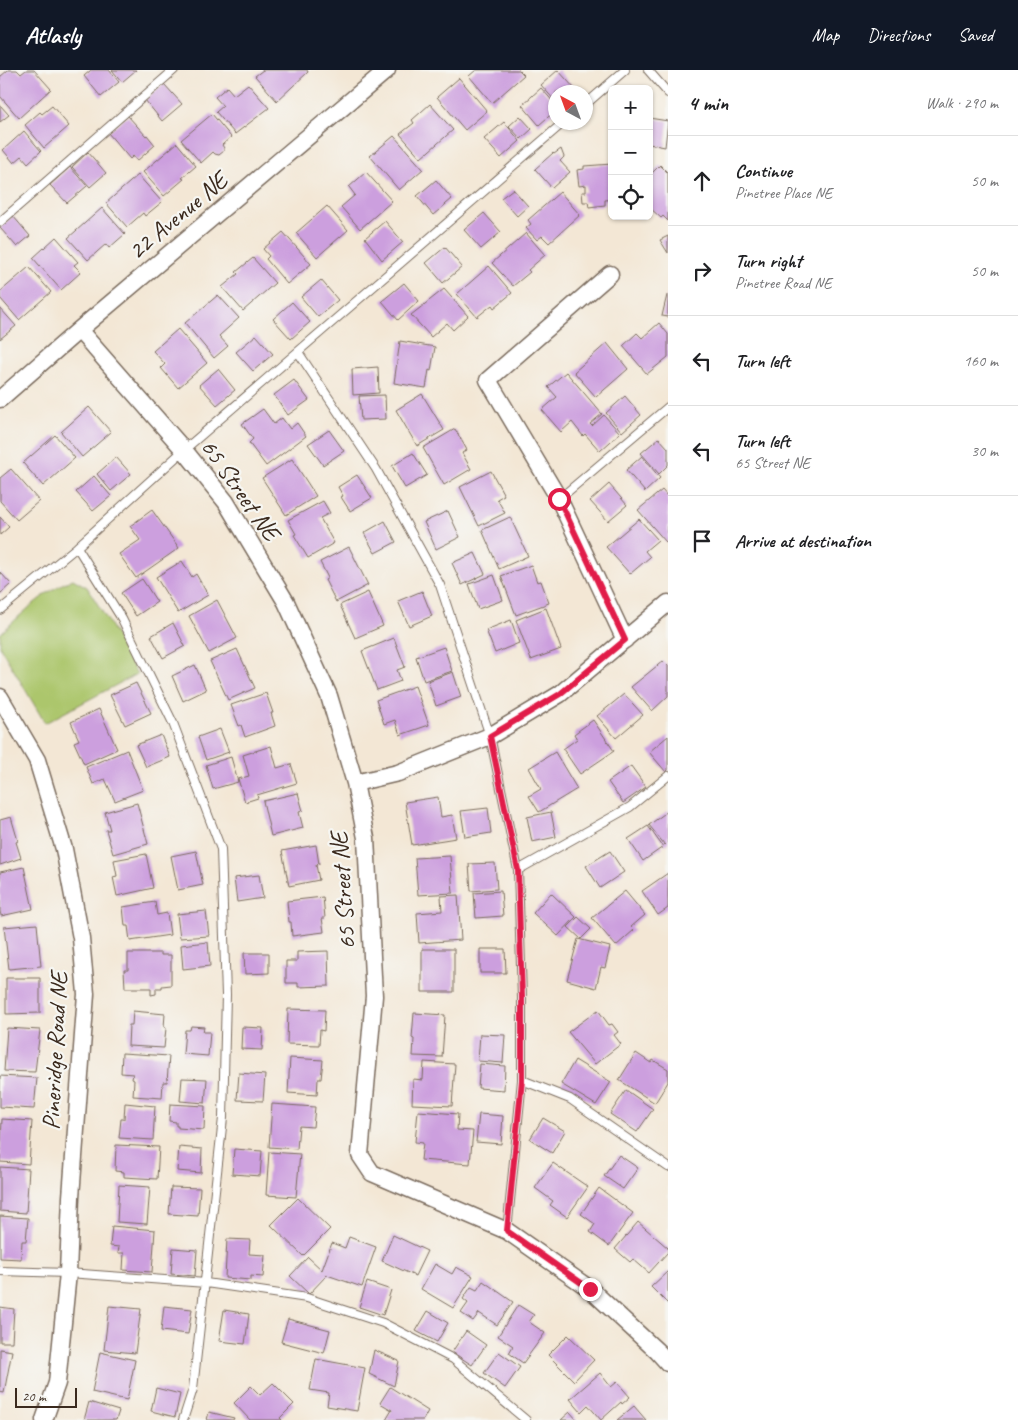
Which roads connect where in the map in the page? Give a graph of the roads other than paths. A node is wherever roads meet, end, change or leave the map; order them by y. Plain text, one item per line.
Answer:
1 (174, 70) edge
2 (387, 70) edge
3 (624, 70) edge
4 (648, 70) edge
5 (668, 93) edge
6 (593, 98) edge
7 (555, 130) edge
8 (0, 222) edge
9 (610, 274) dead end
10 (79, 330) junction
11 (298, 352) junction
12 (0, 399) edge
13 (668, 407) edge
14 (184, 450) junction
15 (559, 499) junction
16 (77, 547) junction
17 (668, 603) edge
18 (0, 610) edge
19 (625, 640) junction
20 (0, 697) edge
21 (490, 736) junction
22 (668, 776) edge
23 (355, 783) junction
24 (518, 870) junction
25 (522, 1080) junction
26 (668, 1167) edge
27 (507, 1231) junction
28 (0, 1271) edge
29 (68, 1274) junction
30 (206, 1283) junction
31 (668, 1363) edge
32 (44, 1420) edge
33 (183, 1420) edge
34 (526, 1420) edge

1 - 8 lane
2 - 10 street, 22 Avenue NE
3 - 6 lane
4 - 5 lane
7 - 11 lane
9 - 15 street
10 - 12 street, 22 Avenue NE
10 - 14 street, 65 Street NE
11 - 14 lane
11 - 21 lane
13 - 15 lane
14 - 16 lane
14 - 23 street, 65 Street NE
15 - 19 street
16 - 18 lane
16 - 30 lane
17 - 19 street
19 - 21 street
20 - 29 street, Pineridge Road NE
21 - 23 street
21 - 24 lane
22 - 24 lane
23 - 27 street, 65 Street NE
24 - 25 lane
25 - 26 lane
25 - 27 lane
27 - 31 street, 65 Street NE
28 - 29 lane
29 - 30 lane
29 - 32 street, Pineridge Road NE
30 - 33 lane
30 - 34 lane

